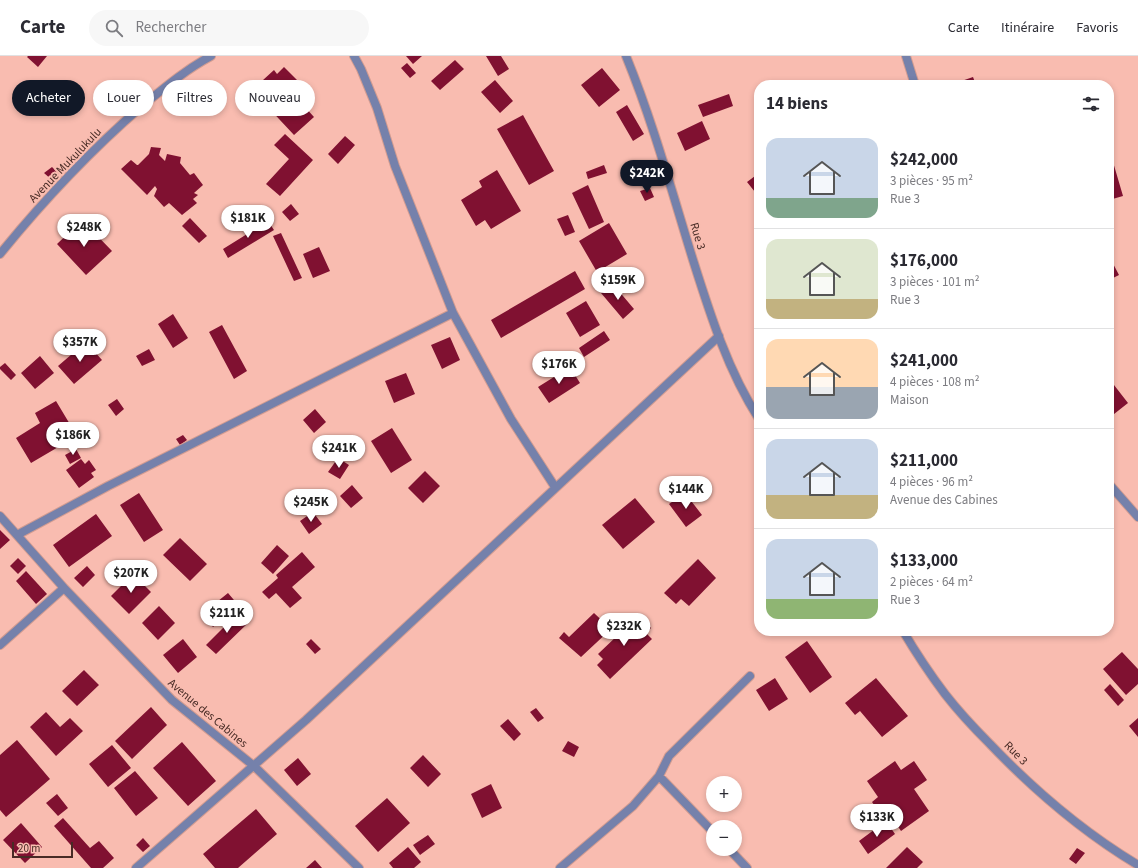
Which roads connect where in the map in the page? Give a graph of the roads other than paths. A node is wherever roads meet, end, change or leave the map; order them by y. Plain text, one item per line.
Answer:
1 (211, 56) edge
2 (354, 56) edge
3 (626, 56) edge
4 (906, 56) edge
5 (913, 80) edge
6 (0, 254) edge
7 (453, 313) junction
8 (719, 336) junction
9 (754, 410) edge
10 (555, 487) junction
11 (1114, 490) edge
12 (0, 516) edge
13 (1138, 517) edge
14 (17, 535) junction
15 (64, 588) junction
16 (906, 636) edge
17 (0, 645) edge
18 (750, 676) dead end
19 (254, 766) junction
20 (659, 776) junction
21 (706, 825) edge
22 (736, 856) edge
23 (1138, 865) edge
24 (136, 868) edge
25 (358, 868) edge
26 (560, 868) edge
27 (747, 868) edge

1 - 6 street, Avenue Mukulukulu
2 - 7 street
3 - 8 street, Rue 3
4 - 5 street
7 - 10 street
7 - 14 street
8 - 9 street, Rue 3
8 - 10 street
10 - 19 street
11 - 13 street
12 - 14 street, Avenue des Cabines
14 - 15 street, Avenue des Cabines
15 - 17 street
15 - 19 street, Avenue des Cabines
16 - 23 street, Rue 3
18 - 20 street
19 - 24 street
19 - 25 street, Avenue des Cabines
20 - 21 street
20 - 26 street
22 - 27 street

